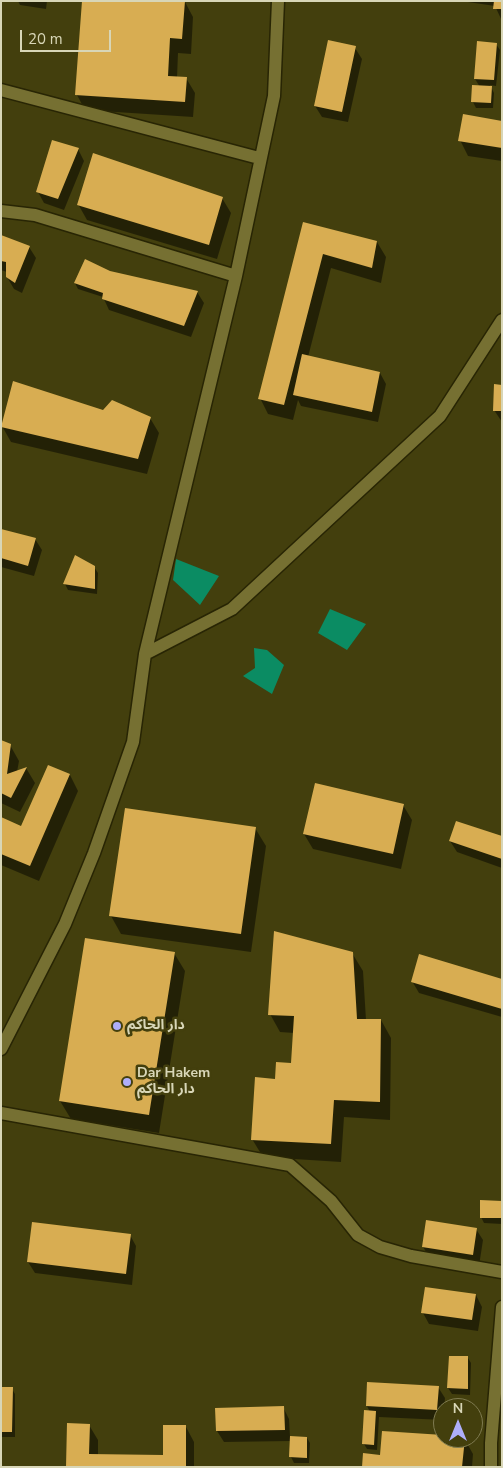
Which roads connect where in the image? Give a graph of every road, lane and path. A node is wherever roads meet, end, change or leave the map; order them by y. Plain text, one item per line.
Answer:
1 (278, 1) edge
2 (1, 90) edge
3 (259, 158) junction
4 (1, 211) edge
5 (236, 276) junction
6 (502, 320) edge
7 (145, 654) junction
8 (1, 1049) edge
9 (1, 1113) edge
10 (502, 1272) edge
11 (502, 1307) edge
12 (491, 1467) edge

1 - 3 street
2 - 3 street
3 - 5 street
4 - 5 street
5 - 7 street
6 - 7 street
7 - 8 street
9 - 10 street
11 - 12 street

